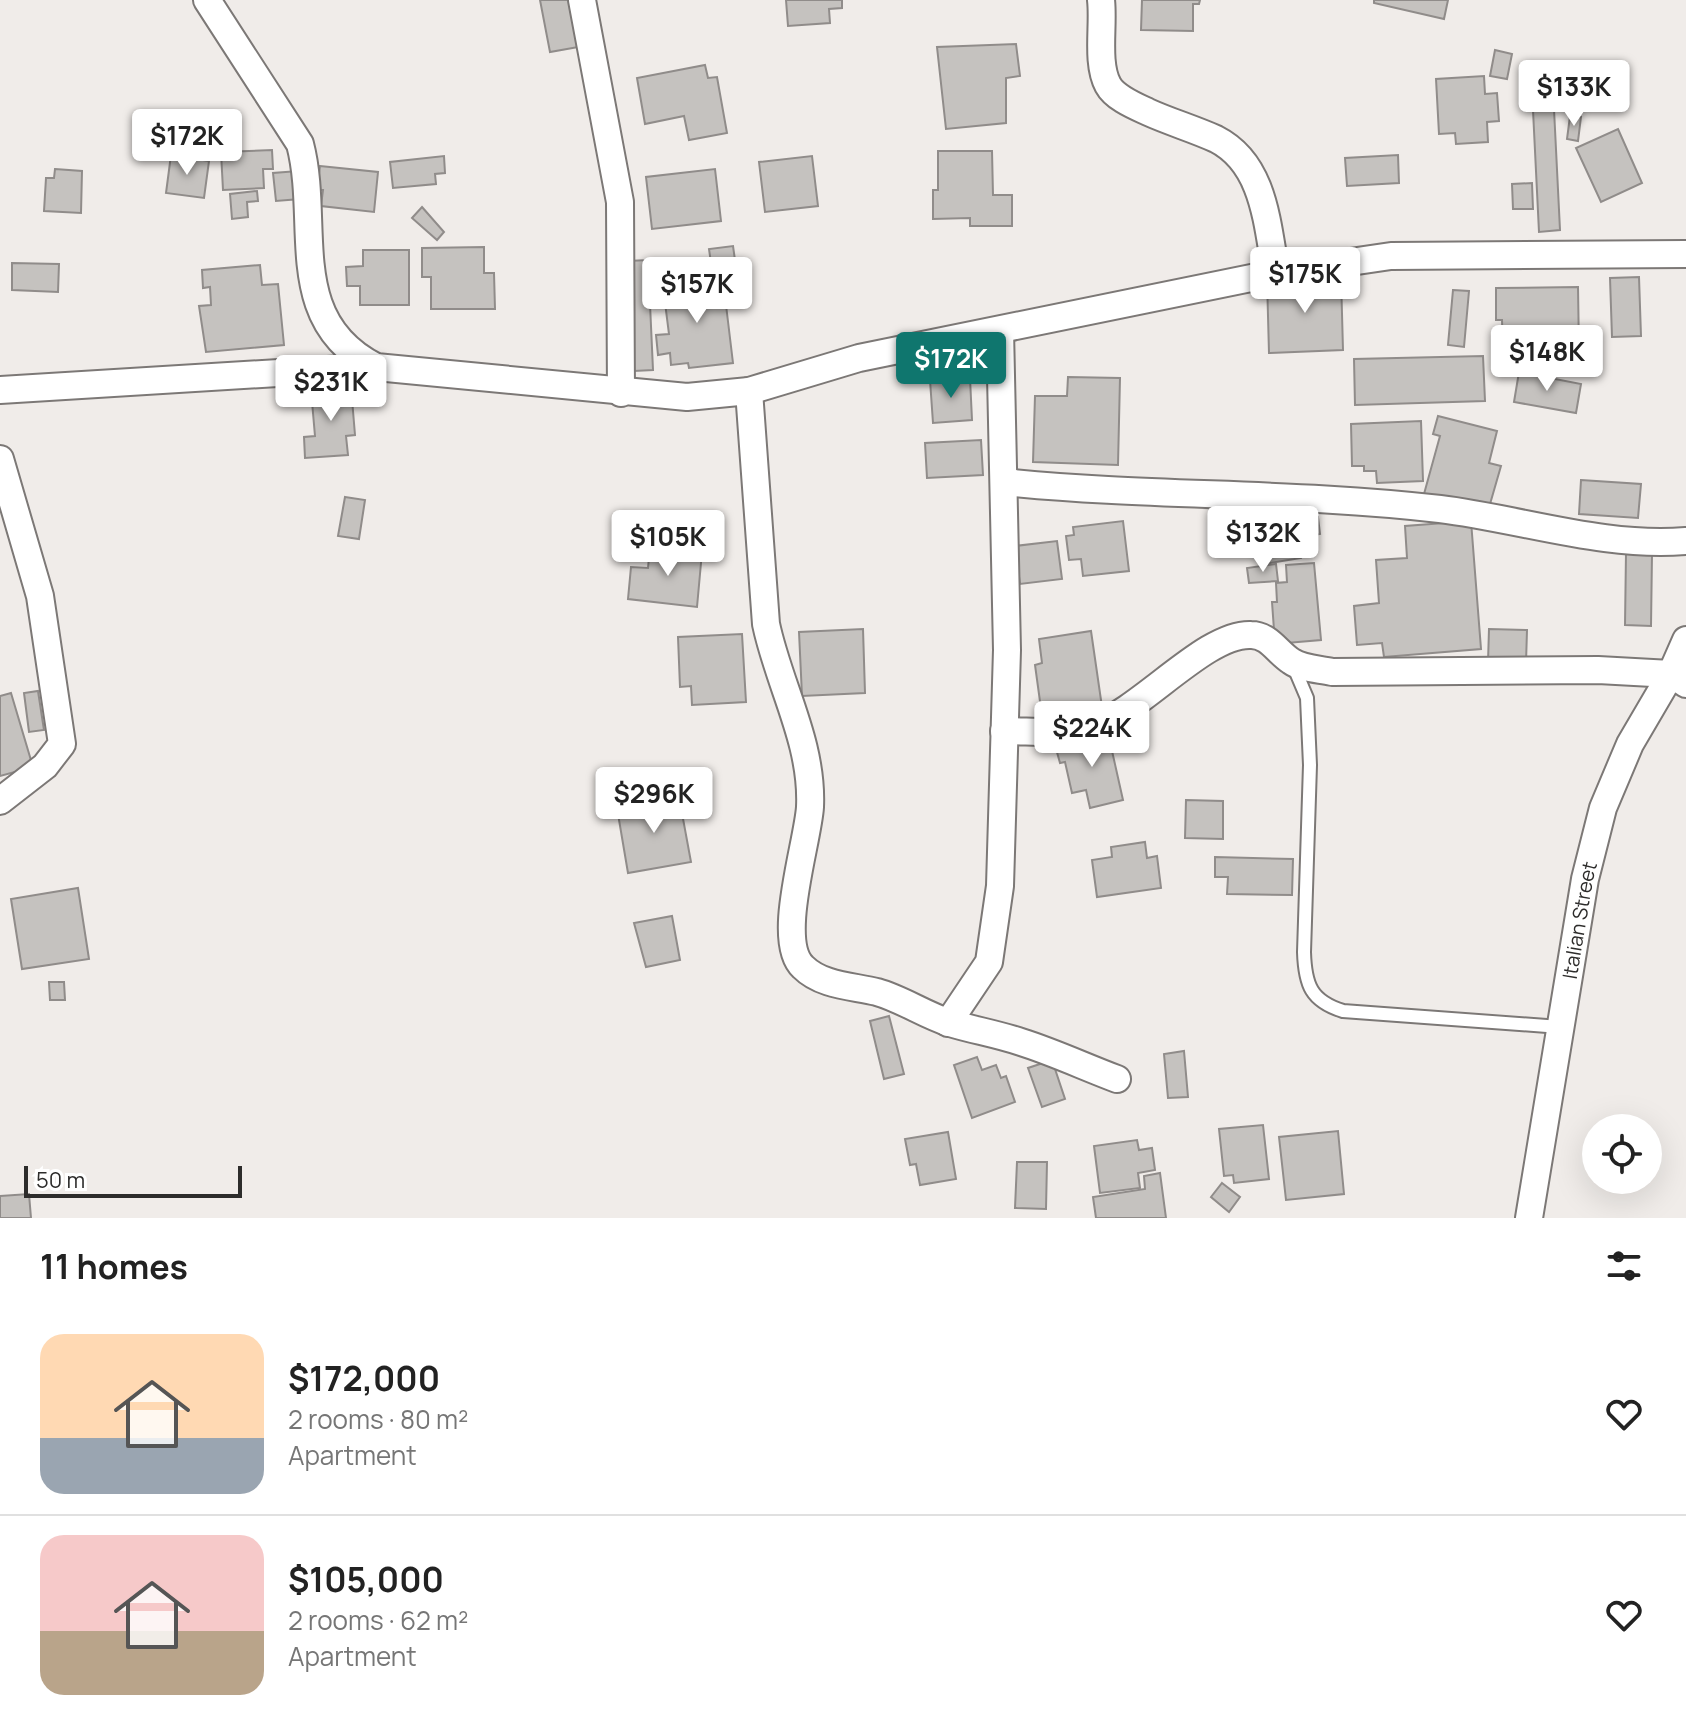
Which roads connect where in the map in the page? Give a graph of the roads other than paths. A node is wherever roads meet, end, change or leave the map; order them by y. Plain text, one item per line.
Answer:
1 (207, 0) edge
2 (582, 0) edge
3 (1101, 0) edge
4 (1686, 254) edge
5 (1276, 273) junction
6 (1000, 330) junction
7 (376, 367) junction
8 (0, 390) edge
9 (749, 391) junction
10 (621, 393) junction
11 (0, 459) edge
12 (1004, 482) junction
13 (1686, 541) edge
14 (1686, 640) edge
15 (1291, 662) junction
16 (1678, 679) edge
17 (1004, 731) junction
18 (0, 801) edge
19 (948, 1023) junction
20 (1560, 1027) junction
21 (1117, 1079) dead end
22 (1529, 1218) edge

1 - 7 street
2 - 10 street
3 - 5 street
4 - 5 street
5 - 6 street
6 - 9 street
6 - 12 street
7 - 8 street
7 - 10 street
9 - 10 street
9 - 19 street
11 - 18 street
12 - 13 street
12 - 17 street
14 - 16 street, Italian Street
15 - 16 street
15 - 17 street
15 - 20 lane
16 - 20 street, Italian Street
17 - 19 street
19 - 21 street
20 - 22 street, Italian Street

